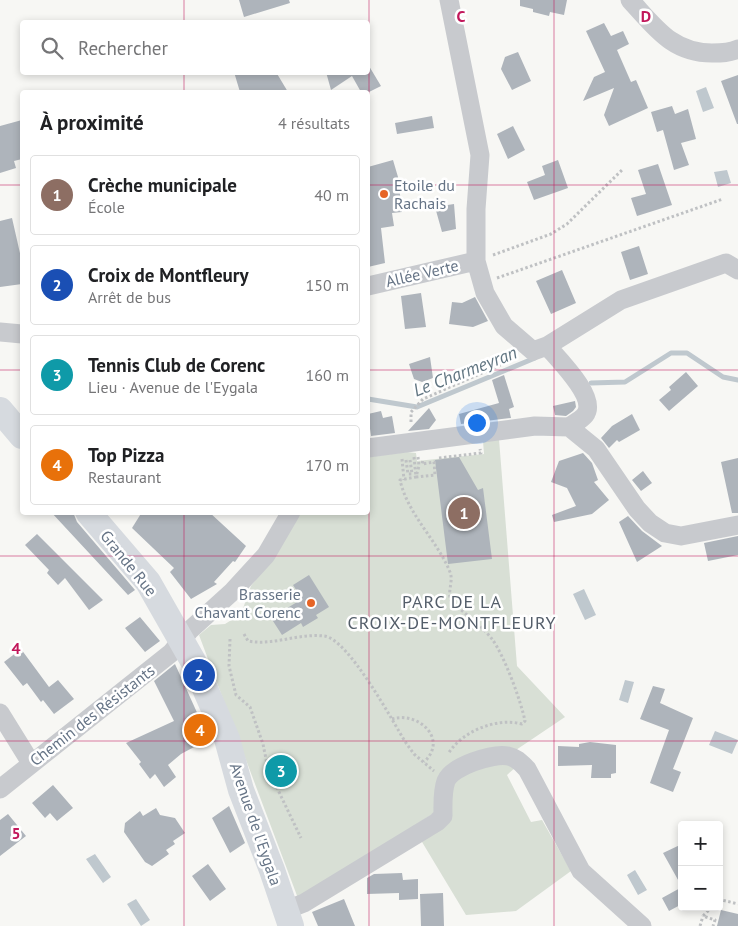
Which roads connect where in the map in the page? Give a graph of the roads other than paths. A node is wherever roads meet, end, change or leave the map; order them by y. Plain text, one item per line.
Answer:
1 (449, 0) edge
2 (630, 0) edge
3 (738, 48) edge
4 (484, 258) junction
5 (738, 270) edge
6 (370, 286) edge
7 (0, 332) edge
8 (20, 334) edge
9 (540, 348) junction
10 (0, 410) edge
11 (569, 427) junction
12 (20, 434) edge
13 (370, 448) edge
14 (91, 515) edge
15 (289, 515) edge
16 (738, 525) edge
17 (182, 640) junction
18 (0, 713) edge
19 (31, 763) junction
20 (0, 789) edge
21 (288, 918) edge
22 (642, 926) edge

1 - 4 street
2 - 3 street
4 - 6 street, Allée Verte
4 - 9 street
5 - 9 street
7 - 8 street
9 - 11 street
10 - 12 street
11 - 13 street
11 - 16 street
14 - 17 street, Grande Rue
15 - 17 street, Chemin des Résistants
17 - 19 street, Chemin des Résistants
17 - 21 street, Avenue de l'Eygala
18 - 19 street
19 - 20 street, Chemin des Résistants
21 - 22 street

